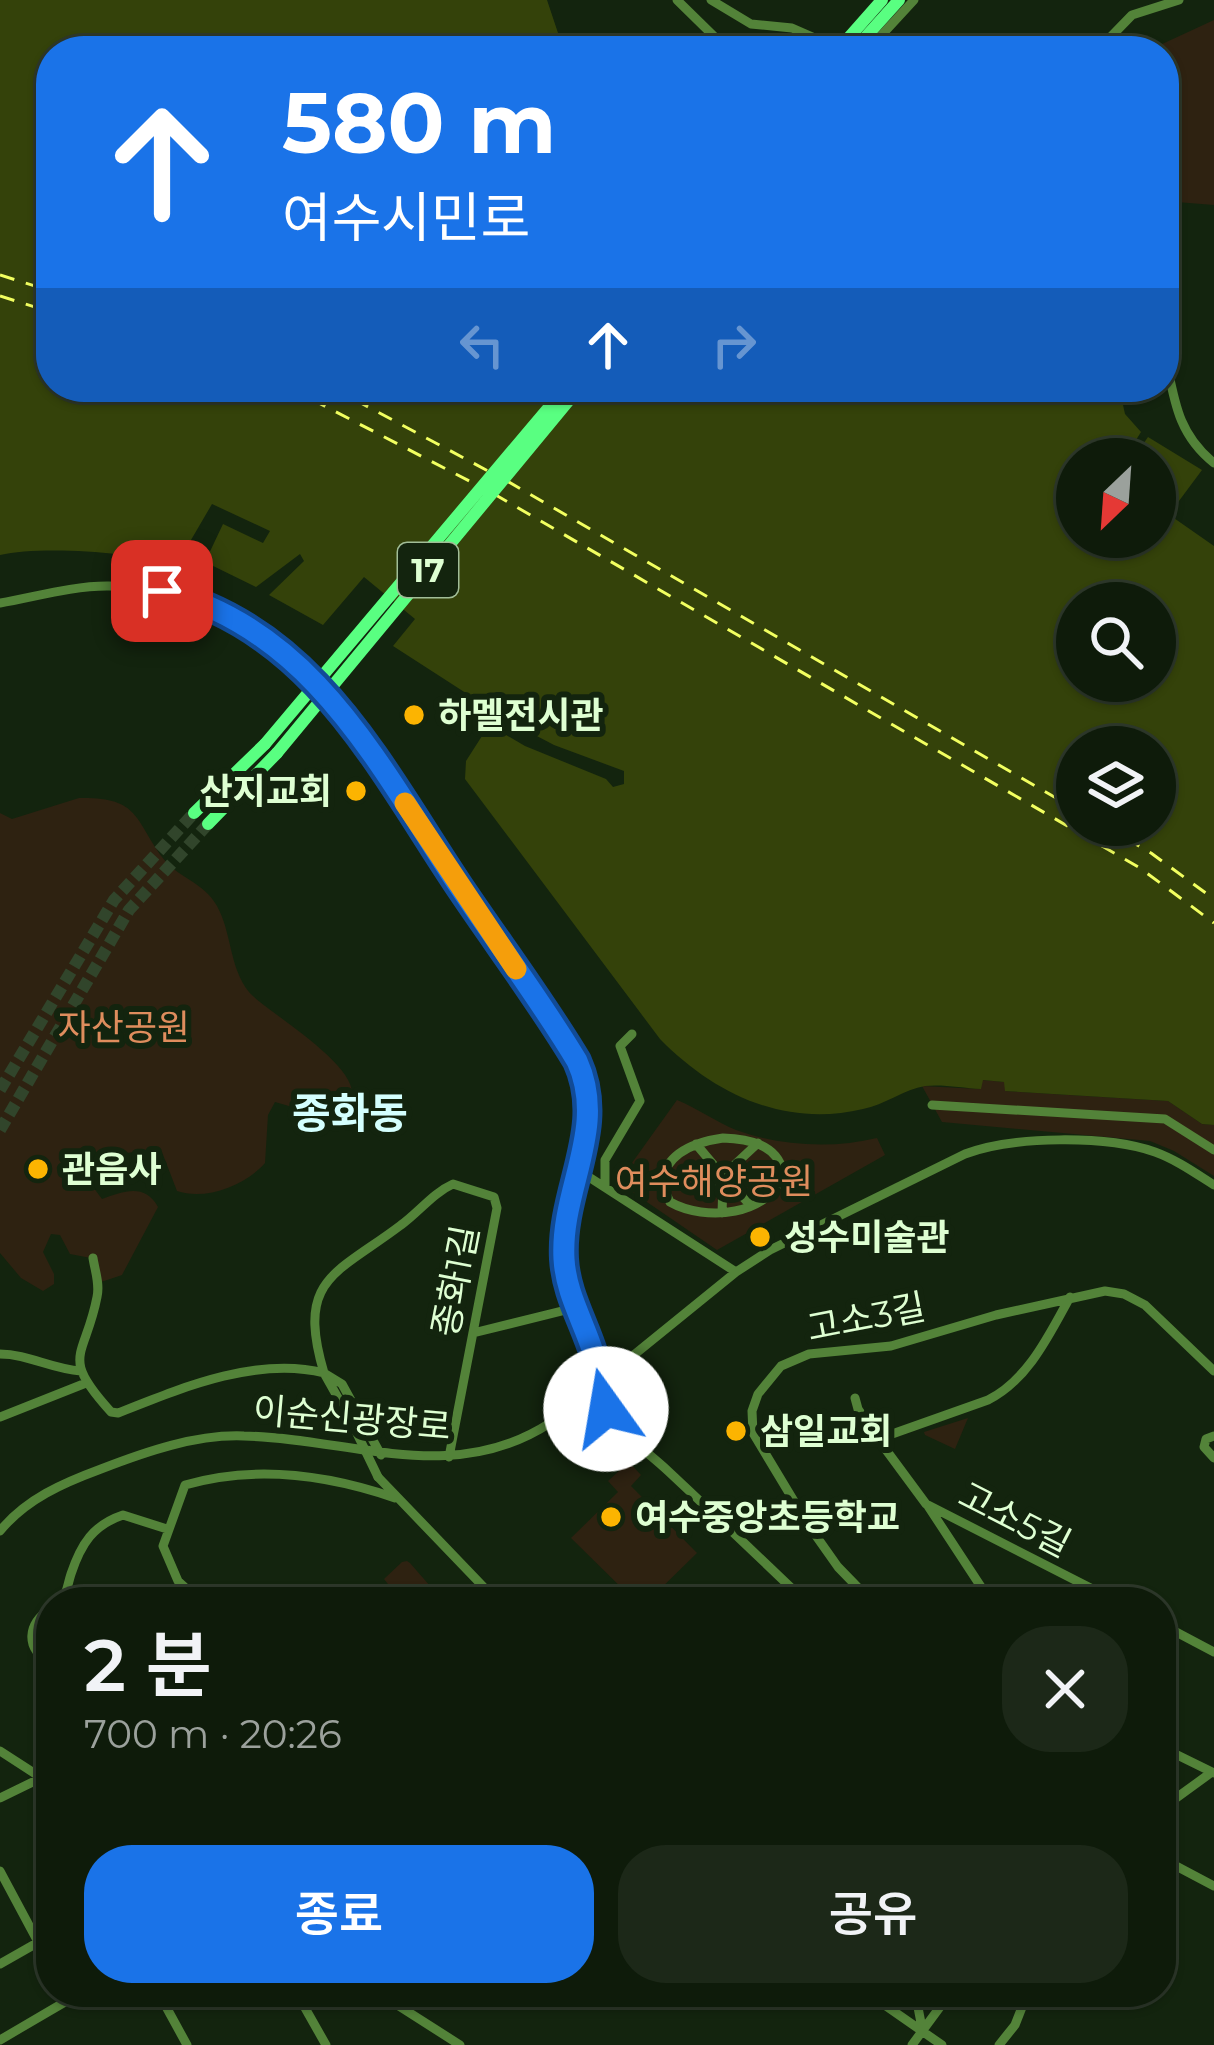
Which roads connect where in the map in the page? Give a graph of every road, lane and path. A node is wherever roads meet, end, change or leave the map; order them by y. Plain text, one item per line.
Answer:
1 (677, 0) edge
2 (711, 0) edge
3 (882, 0) edge
4 (898, 0) edge
5 (914, 0) edge
6 (1179, 0) edge
7 (714, 36) edge
8 (810, 36) edge
9 (856, 36) edge
10 (861, 36) edge
11 (881, 36) edge
12 (1112, 36) edge
13 (554, 402) edge
14 (567, 402) edge
15 (1173, 402) edge
16 (1214, 463) edge
17 (0, 603) edge
18 (271, 749) junction
19 (194, 813) tunnel mouth
20 (208, 824) tunnel mouth
21 (632, 1034) dead end
22 (932, 1105) dead end
23 (724, 1138) junction
24 (758, 1143) junction
25 (696, 1144) junction
26 (1214, 1150) edge
27 (578, 1170) junction
28 (702, 1174) dead end
29 (723, 1176) junction
30 (782, 1179) junction
31 (1214, 1185) edge
32 (605, 1187) junction
33 (703, 1193) dead end
34 (751, 1206) junction
35 (722, 1213) junction
36 (93, 1258) dead end
37 (736, 1272) junction
38 (1070, 1297) junction
39 (574, 1308) junction
40 (473, 1334) junction
41 (0, 1354) edge
42 (81, 1371) junction
43 (1214, 1371) edge
44 (324, 1373) junction
45 (86, 1383) junction
46 (601, 1383) junction
47 (855, 1398) dead end
48 (0, 1417) edge
49 (1214, 1436) edge
50 (878, 1438) junction
51 (381, 1455) junction
52 (449, 1457) junction
53 (1214, 1458) edge
54 (395, 1498) junction
55 (926, 1504) junction
56 (167, 1529) junction
57 (0, 1531) edge
58 (68, 1587) edge
59 (184, 1587) edge
60 (483, 1587) edge
61 (790, 1587) edge
62 (859, 1587) edge
63 (981, 1587) edge
64 (1089, 1587) edge
65 (36, 1620) edge
66 (1176, 1632) edge
67 (36, 1651) edge
68 (1214, 1652) edge
69 (0, 1751) edge
70 (1176, 1754) edge
71 (1213, 1773) edge
72 (36, 1774) edge
73 (36, 1785) edge
74 (0, 1798) edge
75 (1176, 1799) edge
76 (1176, 1866) edge
77 (0, 1871) edge
78 (1214, 1886) edge
79 (36, 1938) edge
80 (36, 1943) edge
81 (0, 1964) edge
82 (55, 2007) edge
83 (166, 2007) edge
84 (304, 2007) edge
85 (400, 2007) edge
86 (888, 2007) edge
87 (918, 2007) edge
88 (940, 2007) edge
89 (1022, 2007) edge
90 (923, 2030) junction
91 (1, 2037) edge
92 (187, 2045) edge
93 (326, 2045) edge
94 (460, 2045) edge
95 (912, 2045) edge
96 (942, 2045) edge
97 (999, 2045) edge

1 - 7 street
2 - 8 street
3 - 9 main road, bridge
4 - 10 main road
5 - 11 street
6 - 12 street
13 - 18 main road, 17, bridge
14 - 18 main road, 17, bridge
15 - 16 street
17 - 27 street
18 - 19 main road, 17
18 - 20 main road, 17
21 - 32 street
22 - 26 street
23 - 24 street
23 - 25 street
23 - 29 street
24 - 29 street
24 - 30 street
25 - 29 street
25 - 35 street
27 - 32 street
27 - 39 street
28 - 29 street
29 - 30 street
29 - 33 street
29 - 34 street
29 - 35 street
30 - 34 street
31 - 37 street, 이순신광장로
32 - 37 street
34 - 35 street
36 - 42 street
37 - 46 street, 이순신광장로
38 - 43 street, 고소3길
38 - 50 street
38 - 62 street, 고소3길
39 - 40 street
39 - 46 street
40 - 44 street, 종화1길
40 - 52 street, 종화1길
41 - 42 street
42 - 45 street
44 - 45 street
44 - 51 street
44 - 54 street, bridge
45 - 48 street
46 - 52 street, 이순신광장로
46 - 61 street
47 - 50 street, 고소5길
49 - 53 street
50 - 55 street, 고소5길
51 - 52 street, 이순신광장로
51 - 57 street, 이순신광장로
54 - 56 street
54 - 60 street
55 - 63 street
55 - 64 street, 고소5길
56 - 58 street
56 - 59 street
65 - 67 street
66 - 68 street
69 - 72 street
70 - 71 street
71 - 75 street
73 - 74 street
76 - 78 street
77 - 79 street
80 - 81 street
82 - 91 street
83 - 92 street
84 - 93 street
85 - 94 street
86 - 90 street
87 - 90 street
88 - 90 street
89 - 97 street
90 - 95 street
90 - 96 street

